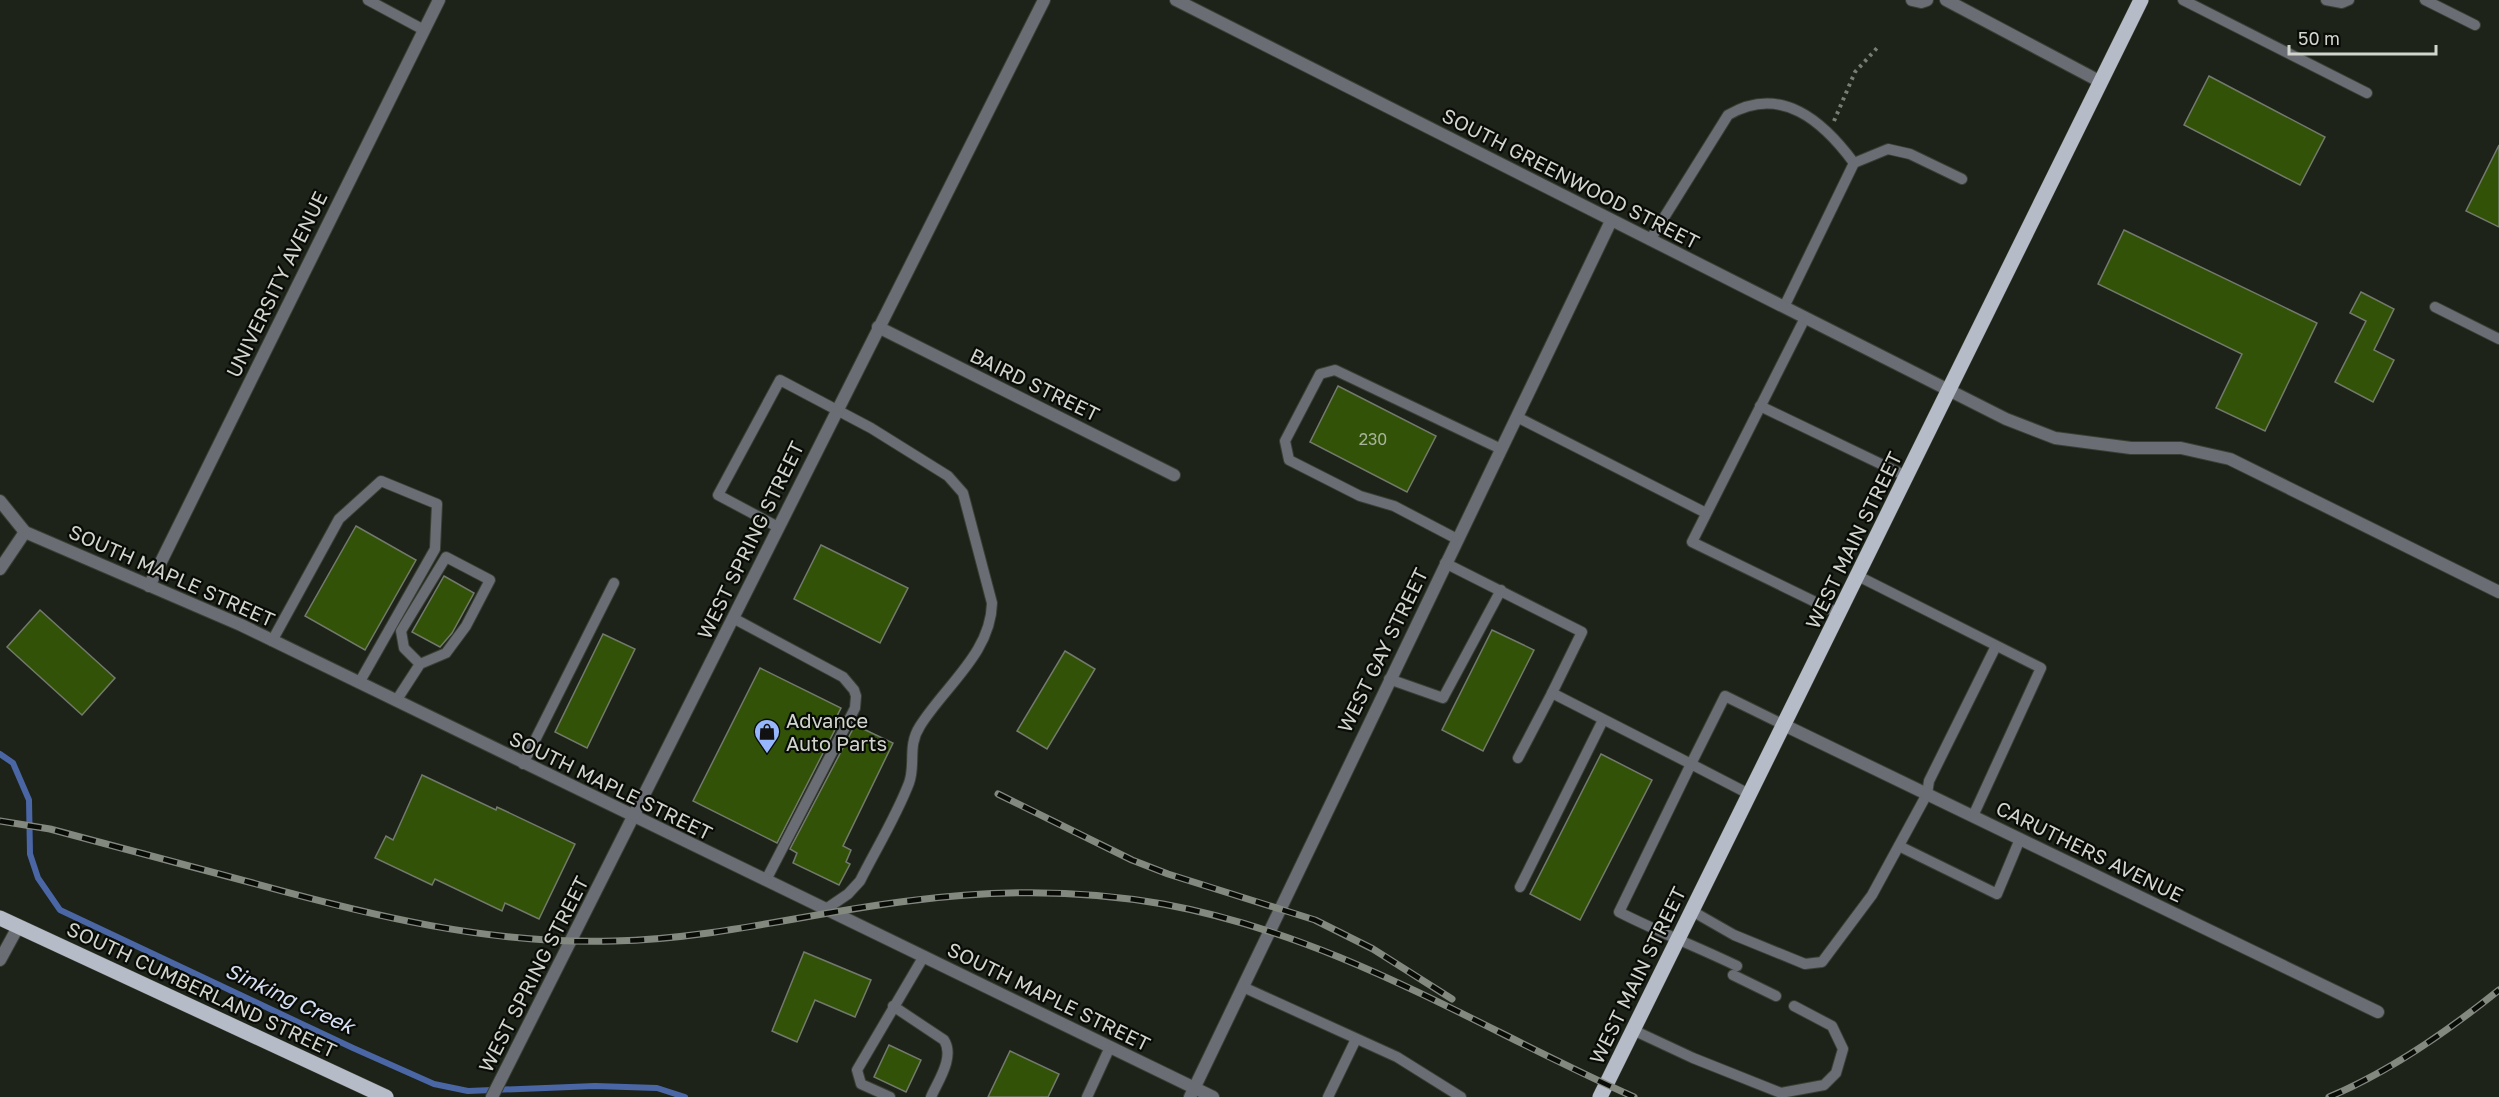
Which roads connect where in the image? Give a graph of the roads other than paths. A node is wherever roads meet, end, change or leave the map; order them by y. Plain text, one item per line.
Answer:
1 (368, 0) edge
2 (439, 0) edge
3 (1044, 0) edge
4 (1176, 0) edge
5 (1912, 0) edge
6 (1927, 0) edge
7 (1946, 0) edge
8 (2141, 0) edge
9 (2183, 0) edge
10 (2326, 0) edge
11 (2349, 0) edge
12 (2425, 0) edge
13 (2475, 25) dead end
14 (424, 30) junction
15 (2101, 82) junction
16 (2367, 93) dead end
17 (1854, 163) junction
18 (1962, 179) dead end
19 (1611, 221) junction
20 (1650, 240) junction
21 (2435, 306) dead end
22 (1784, 307) junction
23 (1804, 318) junction
24 (878, 327) junction
25 (2499, 339) edge
26 (1950, 390) junction
27 (1760, 406) junction
28 (837, 408) junction
29 (1517, 417) junction
30 (1501, 449) junction
31 (1174, 475) dead end
32 (1908, 477) junction
33 (0, 501) edge
34 (1706, 513) junction
35 (778, 527) junction
36 (25, 532) junction
37 (1456, 539) junction
38 (1445, 563) junction
39 (0, 569) edge
40 (1858, 576) junction
41 (614, 583) dead end
42 (149, 586) junction
43 (1501, 590) junction
44 (2499, 592) edge
45 (1840, 614) junction
46 (733, 618) junction
47 (272, 641) junction
48 (1996, 646) junction
49 (420, 664) junction
50 (1389, 679) junction
51 (359, 683) junction
52 (1552, 693) junction
53 (396, 701) junction
54 (1603, 720) junction
55 (1784, 725) junction
56 (1518, 758) dead end
57 (523, 764) junction
58 (1691, 764) junction
59 (1749, 794) junction
60 (1927, 794) junction
61 (1973, 816) junction
62 (634, 818) junction
63 (2020, 839) junction
64 (1899, 846) junction
65 (765, 880) junction
66 (1520, 887) dead end
67 (826, 909) junction
68 (1692, 911) junction
69 (0, 918) edge
70 (18, 927) junction
71 (1677, 939) junction
72 (924, 956) junction
73 (0, 960) edge
74 (1243, 987) junction
75 (1776, 996) dead end
76 (893, 1006) junction
77 (1794, 1006) dead end
78 (2378, 1011) dead end
79 (1633, 1030) junction
80 (1356, 1038) junction
81 (1110, 1047) junction
82 (1192, 1093) edge
83 (386, 1097) edge
84 (492, 1097) edge
85 (890, 1097) edge
86 (931, 1097) edge
87 (1087, 1097) edge
88 (1213, 1097) edge
89 (1328, 1097) edge
90 (1461, 1097) edge
91 (1600, 1097) edge

1 - 14 lane
2 - 14 street, UNIVERSITY AVENUE
3 - 24 street, WEST SPRING STREET
4 - 19 street, SOUTH GREENWOOD STREET
5 - 6 street
7 - 15 street
8 - 15 main road, WEST MAIN STREET
9 - 16 lane
10 - 11 lane
12 - 13 lane
14 - 42 street, UNIVERSITY AVENUE
15 - 26 main road, WEST MAIN STREET
17 - 18 lane
17 - 20 lane
17 - 22 lane
19 - 20 street, SOUTH GREENWOOD STREET
19 - 29 street, WEST GAY STREET
20 - 22 street, SOUTH GREENWOOD STREET
21 - 25 lane
22 - 23 street, SOUTH GREENWOOD STREET
23 - 26 street, SOUTH GREENWOOD STREET
23 - 27 lane
24 - 28 street, WEST SPRING STREET
24 - 31 street, BAIRD STREET
26 - 32 main road, WEST MAIN STREET
26 - 44 street, SOUTH GREENWOOD STREET
27 - 32 lane
27 - 34 lane
28 - 35 street, WEST SPRING STREET
28 - 35 lane
28 - 67 lane
29 - 30 street, WEST GAY STREET
29 - 34 lane
30 - 37 street, WEST GAY STREET
30 - 37 lane
32 - 40 main road, WEST MAIN STREET
33 - 36 street, SOUTH MAPLE STREET
34 - 45 lane
35 - 46 street, WEST SPRING STREET
36 - 39 street
36 - 42 street, SOUTH MAPLE STREET
37 - 38 street, WEST GAY STREET
38 - 43 lane
38 - 50 street, WEST GAY STREET
40 - 45 main road, WEST MAIN STREET
40 - 48 lane
41 - 57 lane
42 - 47 street, SOUTH MAPLE STREET
43 - 50 lane
43 - 52 lane
45 - 55 main road, WEST MAIN STREET
46 - 62 street, WEST SPRING STREET
46 - 65 lane
47 - 51 street, SOUTH MAPLE STREET
47 - 51 lane
48 - 60 lane
48 - 61 lane
49 - 49 lane
49 - 53 lane
50 - 74 street, WEST GAY STREET
51 - 53 street, SOUTH MAPLE STREET
52 - 54 lane
52 - 56 lane
53 - 57 street, SOUTH MAPLE STREET
54 - 58 lane
54 - 66 lane
55 - 58 lane
55 - 59 main road, WEST MAIN STREET
55 - 60 street, CARUTHERS AVENUE
57 - 62 street, SOUTH MAPLE STREET
58 - 59 lane
58 - 71 lane
59 - 68 main road, WEST MAIN STREET
60 - 61 street, CARUTHERS AVENUE
60 - 64 lane
61 - 63 street, CARUTHERS AVENUE
62 - 65 street, SOUTH MAPLE STREET
62 - 84 street, WEST SPRING STREET
63 - 64 lane
63 - 78 street, CARUTHERS AVENUE
64 - 68 lane
65 - 67 street, SOUTH MAPLE STREET
67 - 72 street, SOUTH MAPLE STREET
68 - 71 main road, WEST MAIN STREET
69 - 70 main road, SOUTH CUMBERLAND STREET
70 - 73 street
70 - 83 main road, SOUTH CUMBERLAND STREET
71 - 75 lane
71 - 79 main road, WEST MAIN STREET
72 - 76 lane
72 - 81 street, SOUTH MAPLE STREET
74 - 80 lane
74 - 82 street, WEST GAY STREET
76 - 85 lane
76 - 86 lane
77 - 79 lane
79 - 91 main road, WEST MAIN STREET
80 - 89 lane
80 - 90 lane
81 - 82 street, SOUTH MAPLE STREET
81 - 87 lane
82 - 88 street, SOUTH MAPLE STREET

